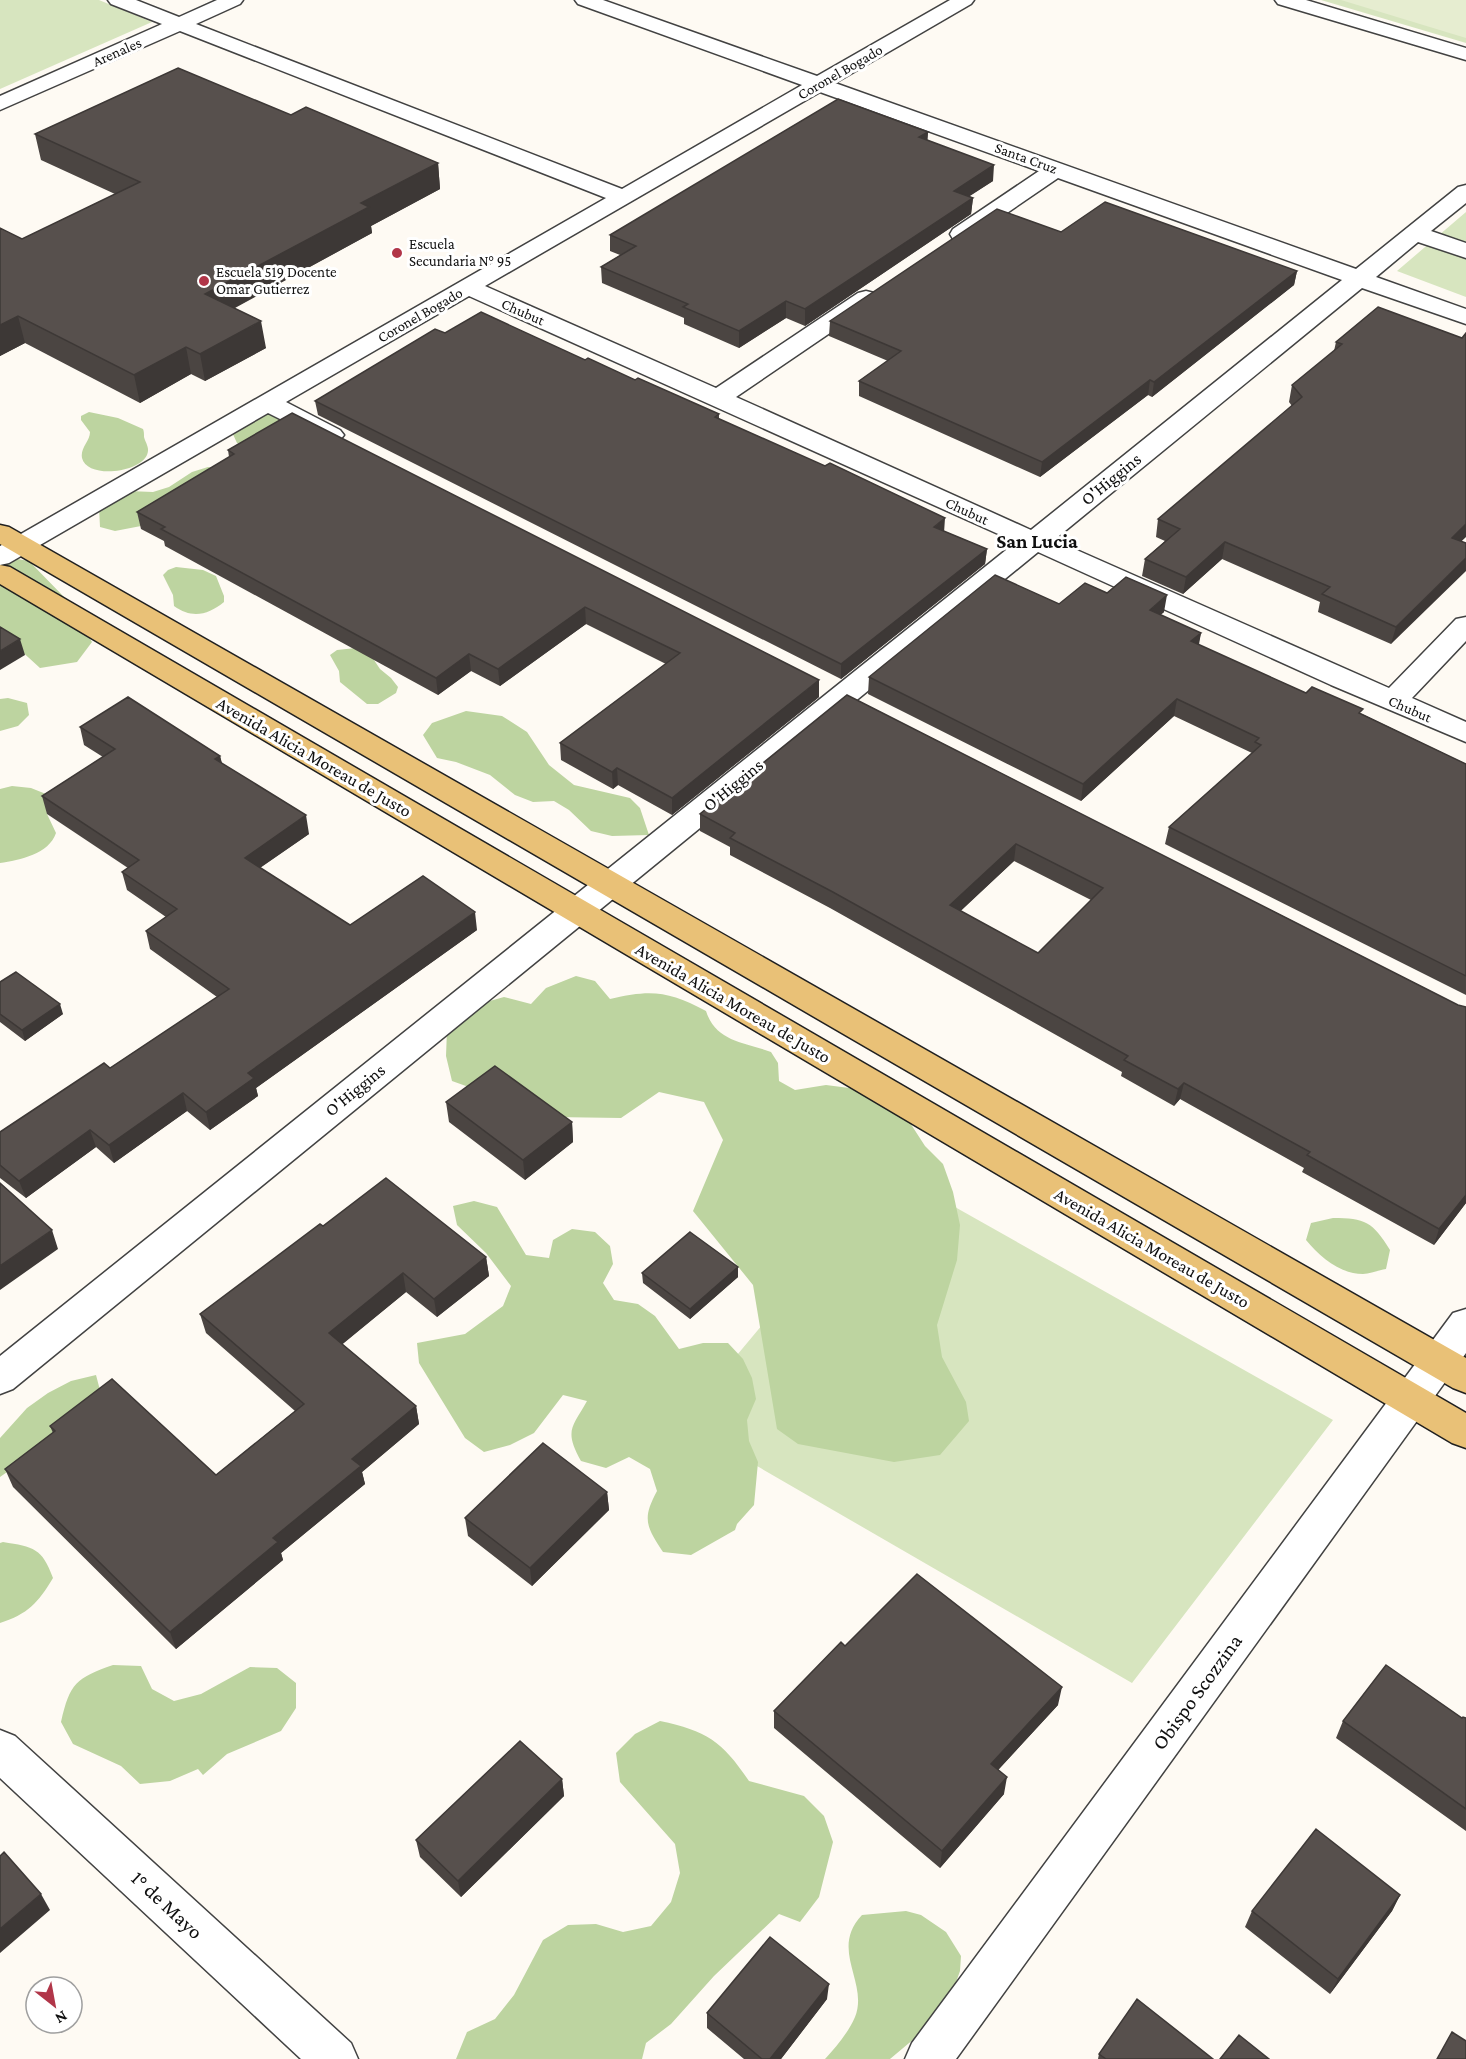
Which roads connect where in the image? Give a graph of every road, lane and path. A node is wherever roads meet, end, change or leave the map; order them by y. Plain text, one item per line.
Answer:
1 (118, 0) edge
2 (233, 0) edge
3 (964, 0) edge
4 (1285, 0) edge
5 (598, 2) edge
6 (179, 24) junction
7 (1466, 54) edge
8 (819, 84) junction
9 (0, 104) edge
10 (1056, 169) junction
11 (1466, 192) edge
12 (623, 197) junction
13 (1415, 233) junction
14 (947, 243) edge
15 (1466, 251) edge
16 (1359, 278) junction
17 (888, 283) edge
18 (468, 288) junction
19 (1466, 317) edge
20 (720, 398) junction
21 (268, 403) junction
22 (353, 447) edge
23 (1034, 542) junction
24 (7, 545) edge
25 (0, 573) edge
26 (1466, 625) edge
27 (1393, 701) junction
28 (1466, 733) edge
29 (610, 885) junction
30 (577, 911) junction
31 (1466, 1324) edge
32 (1452, 1370) edge
33 (0, 1378) edge
34 (1412, 1400) junction
35 (1466, 1432) edge
36 (0, 1750) edge
37 (335, 2059) edge
38 (928, 2059) edge

1 - 6 street
2 - 6 street, Arenales
3 - 8 street, Coronel Bogado
4 - 7 street
5 - 8 street, Santa Cruz
6 - 9 street, Arenales
6 - 12 street
8 - 10 street, Santa Cruz
8 - 12 street, Coronel Bogado
10 - 14 street
10 - 16 street, Santa Cruz
11 - 13 street, O'Higgins
12 - 18 street, Coronel Bogado
13 - 15 street
13 - 16 street, O'Higgins
16 - 19 street, Santa Cruz
16 - 23 street, O'Higgins
17 - 20 street
18 - 20 street, Chubut
18 - 21 street, Coronel Bogado
20 - 23 street, Chubut
21 - 22 street
21 - 24 street, Coronel Bogado
23 - 27 street, Chubut
23 - 29 street, O'Higgins
24 - 29 main road, Avenida Alicia Moreau de Justo
25 - 30 main road, Avenida Alicia Moreau de Justo
26 - 27 street
27 - 28 street, Chubut
29 - 30 street, O'Higgins
29 - 32 main road, Avenida Alicia Moreau de Justo
30 - 33 street, O'Higgins
30 - 34 main road, Avenida Alicia Moreau de Justo
31 - 32 street, Obispo Scozzina
32 - 34 street, Obispo Scozzina
34 - 35 main road, Avenida Alicia Moreau de Justo
34 - 38 street, Obispo Scozzina
36 - 37 street, 1° de Mayo

